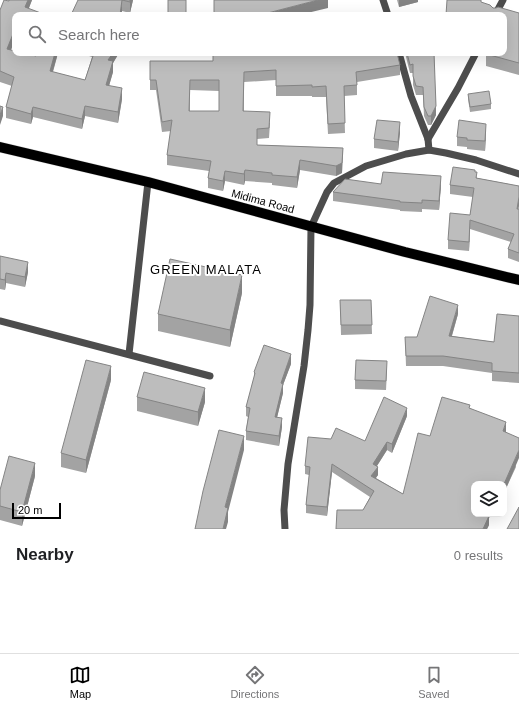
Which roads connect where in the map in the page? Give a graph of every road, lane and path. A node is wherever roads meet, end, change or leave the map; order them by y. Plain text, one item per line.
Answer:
1 (383, 0) edge
2 (503, 0) edge
3 (387, 12) edge
4 (497, 12) edge
5 (400, 56) edge
6 (474, 56) edge
7 (428, 139) junction
8 (0, 147) edge
9 (429, 150) junction
10 (519, 174) edge
11 (148, 182) junction
12 (311, 227) junction
13 (519, 280) edge
14 (0, 321) edge
15 (129, 354) junction
16 (210, 376) dead end
17 (285, 529) edge

1 - 3 street
2 - 4 street
5 - 7 street
6 - 7 street
7 - 9 street
8 - 11 main road, Midima Road
9 - 10 street
9 - 12 street
11 - 12 main road, Midima Road
11 - 15 street
12 - 13 main road, Midima Road
12 - 17 street
14 - 15 street
15 - 16 street

